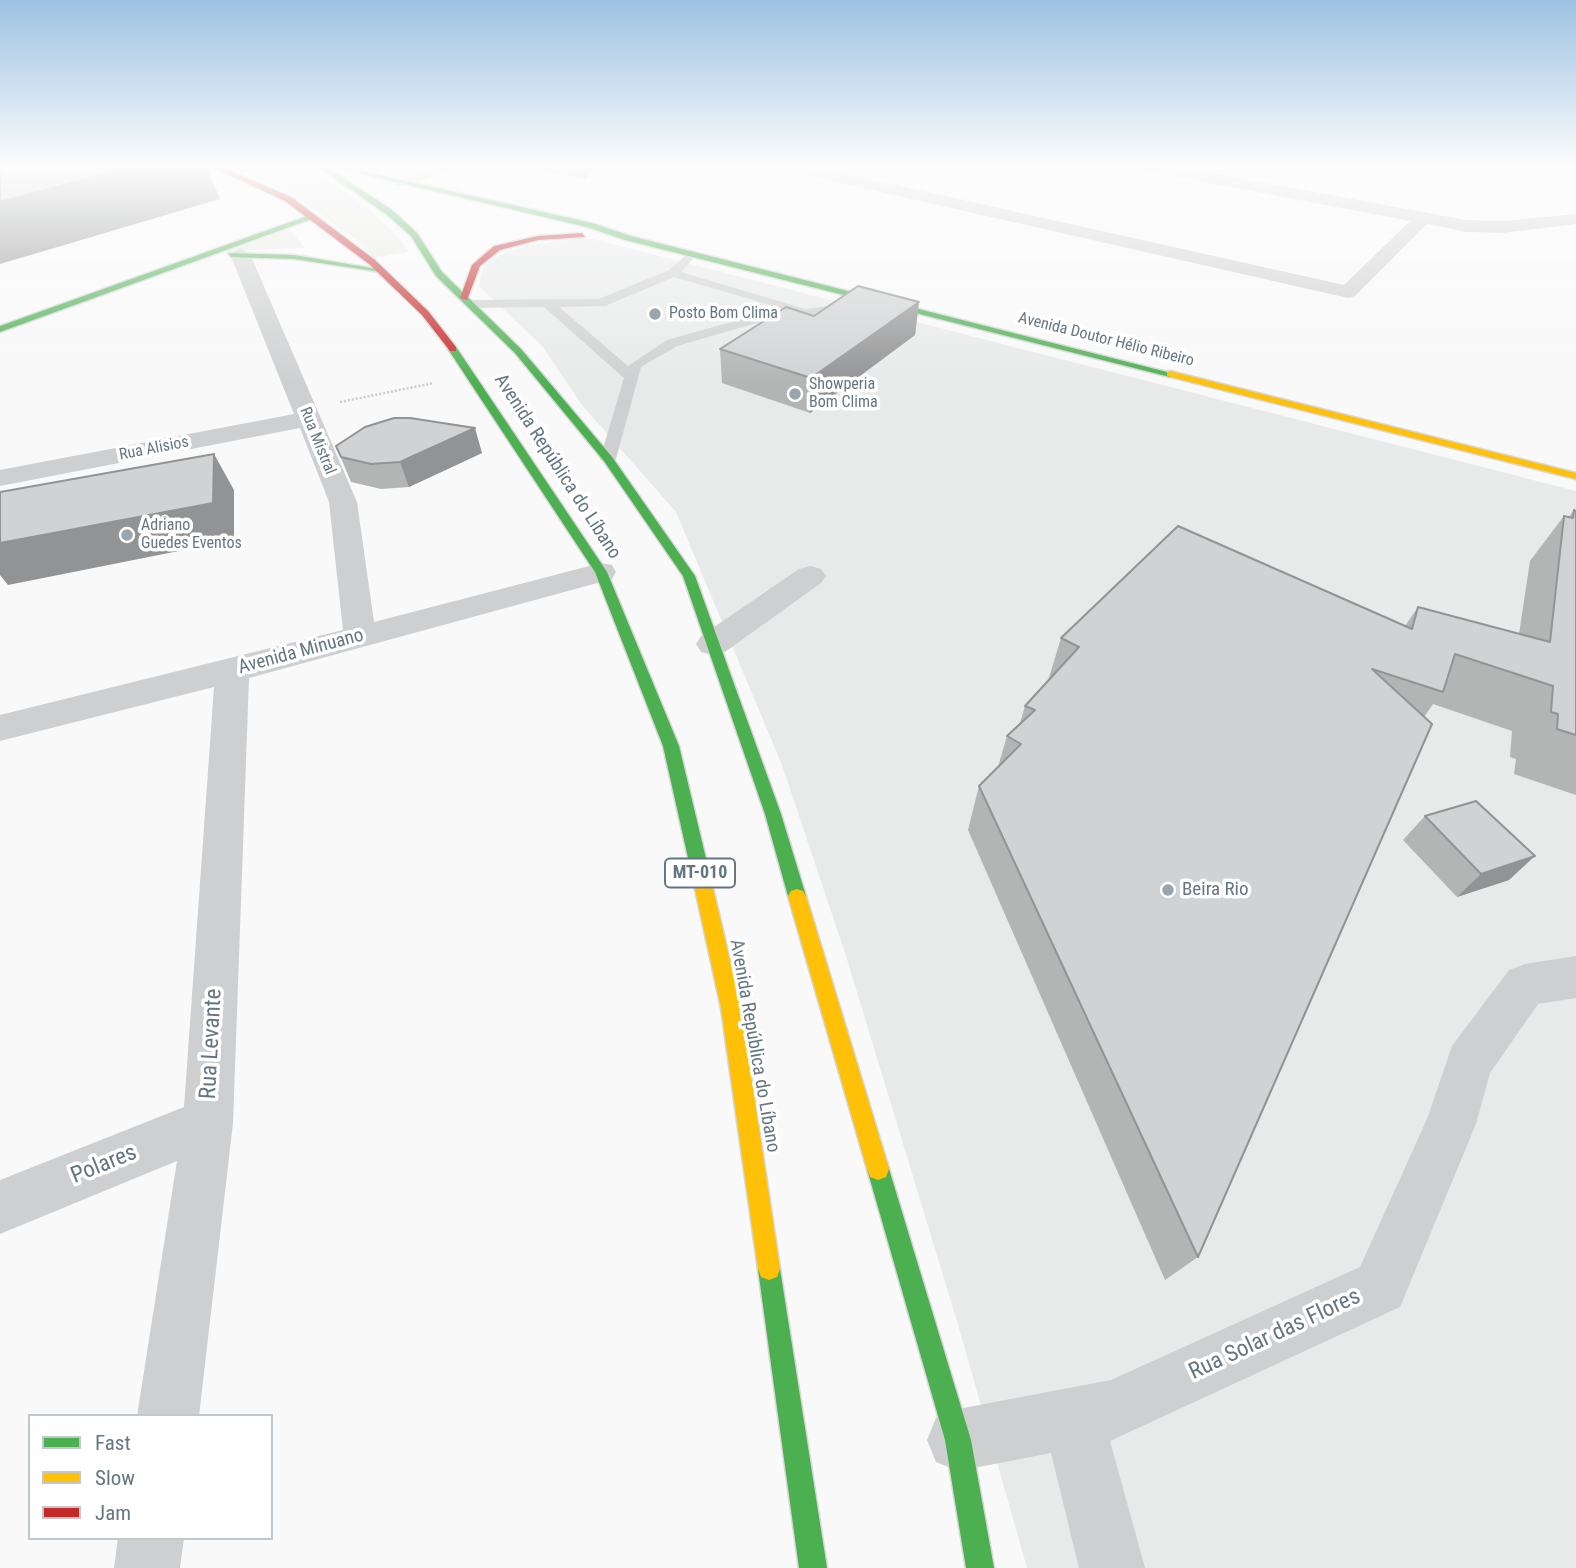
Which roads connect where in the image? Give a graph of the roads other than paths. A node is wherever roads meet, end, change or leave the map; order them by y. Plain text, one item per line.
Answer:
1 (253, 239) edge
2 (341, 239) edge
3 (416, 239) edge
4 (536, 239) edge
5 (633, 239) edge
6 (1113, 239) edge
7 (1402, 239) edge
8 (692, 253) junction
9 (240, 254) junction
10 (202, 258) junction
11 (380, 270) junction
12 (674, 272) junction
13 (468, 301) junction
14 (887, 303) junction
15 (549, 305) junction
16 (809, 312) junction
17 (0, 329) edge
18 (631, 376) junction
19 (306, 414) junction
20 (608, 459) junction
21 (1576, 476) edge
22 (0, 478) edge
23 (601, 572) junction
24 (810, 576) dead end
25 (360, 637) junction
26 (713, 644) junction
27 (232, 671) junction
28 (0, 728) edge
29 (1576, 977) edge
30 (208, 1123) junction
31 (0, 1208) edge
32 (168, 1414) edge
33 (1073, 1419) junction
34 (958, 1440) junction
35 (151, 1540) edge
36 (147, 1568) edge
37 (813, 1568) edge
38 (980, 1568) edge
39 (1111, 1568) edge

1 - 10 main road
2 - 11 main road, Avenida República do Líbano / MT-010
3 - 13 main road, Avenida República do Líbano
4 - 13 main road
5 - 8 main road, Avenida Doutor Hélio Ribeiro
6 - 7 street
8 - 12 lane
8 - 14 main road, Avenida Doutor Hélio Ribeiro
9 - 10 main road
9 - 11 main road
9 - 19 street, Rua Mistral
10 - 17 main road
11 - 23 main road, Avenida República do Líbano / MT-010
12 - 15 lane
12 - 16 lane
13 - 15 lane
13 - 20 main road, Avenida República do Líbano
14 - 16 lane
14 - 21 main road, Avenida Doutor Hélio Ribeiro
15 - 18 lane
16 - 18 lane
18 - 20 lane
19 - 22 street, Rua Alisios
19 - 25 street, Rua Mistral
20 - 26 main road, Avenida República do Líbano
23 - 25 street, Avenida Minuano
23 - 37 main road, Avenida República do Líbano / MT-010
24 - 26 street
25 - 27 street, Avenida Minuano
26 - 34 main road, Avenida República do Líbano
27 - 28 street, Avenida Minuano
27 - 30 street, Rua Levante
29 - 33 street, Rua Solar das Flores
30 - 31 street, Polares
30 - 32 street, Rua Levante
33 - 34 street, Rua Solar das Flores
33 - 39 street
34 - 38 main road, Avenida República do Líbano
35 - 36 street

